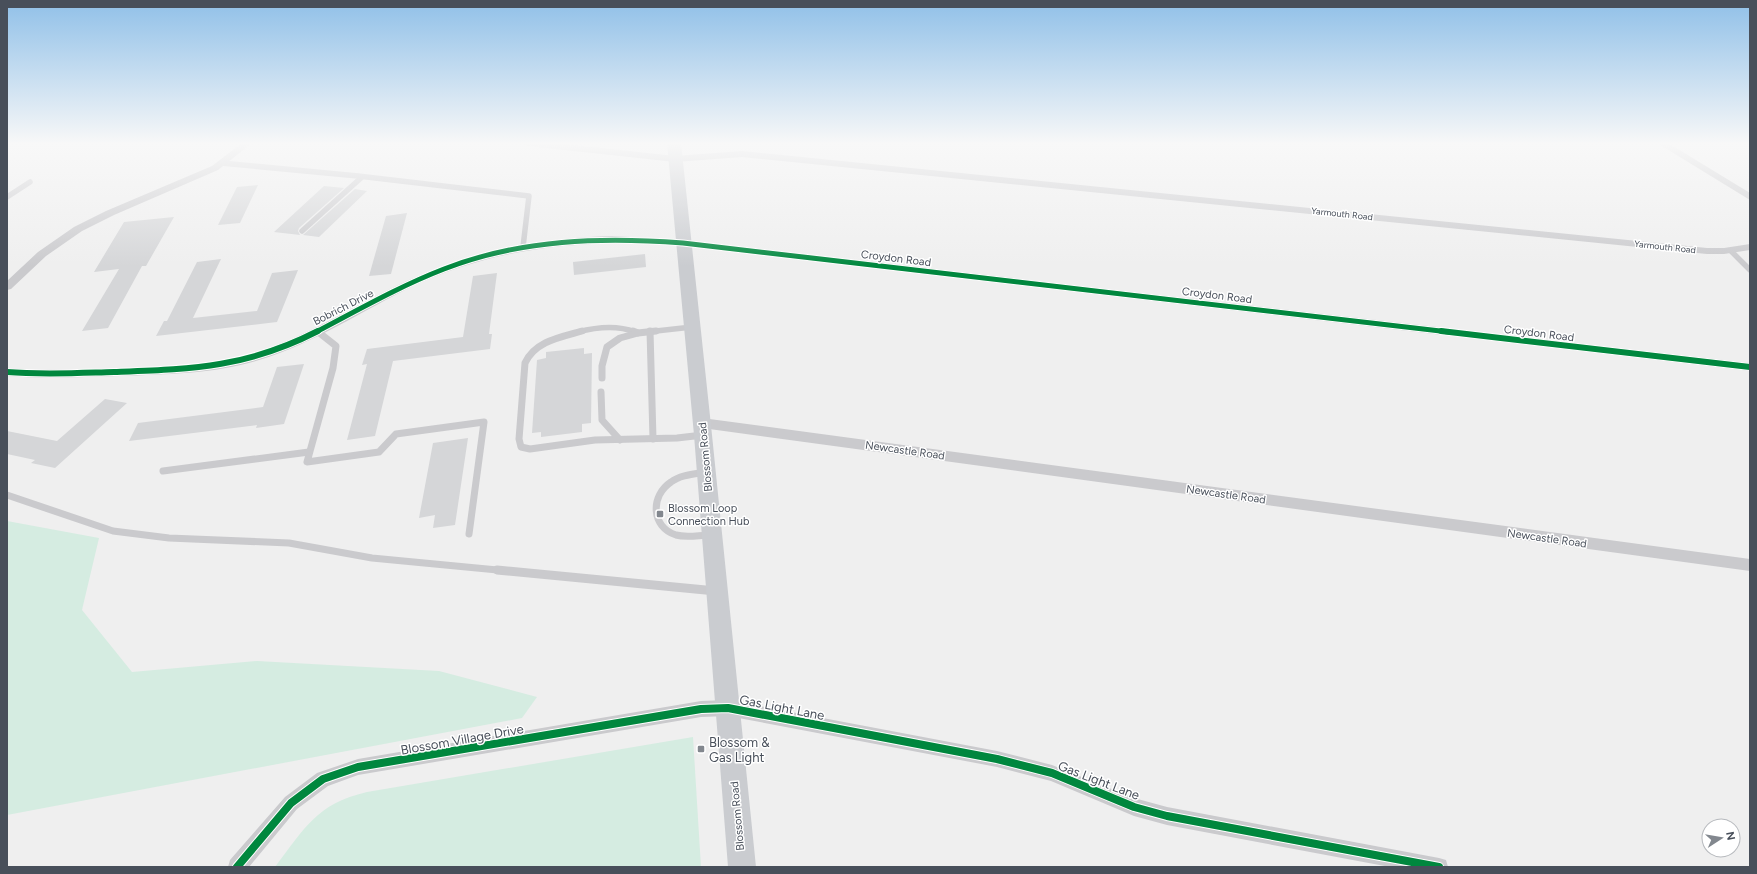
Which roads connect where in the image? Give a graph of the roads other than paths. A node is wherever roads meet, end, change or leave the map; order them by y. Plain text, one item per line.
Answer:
1 (27, 184) edge
2 (178, 184) edge
3 (354, 184) edge
4 (422, 184) edge
5 (677, 184) edge
6 (1038, 184) edge
7 (1728, 184) edge
8 (7, 197) edge
9 (1750, 197) edge
10 (302, 231) dead end
11 (683, 243) junction
12 (522, 247) junction
13 (1750, 247) edge
14 (1731, 251) junction
15 (1750, 270) edge
16 (7, 287) edge
17 (692, 327) junction
18 (317, 331) junction
19 (650, 331) junction
20 (638, 333) junction
21 (1750, 368) edge
22 (7, 372) edge
23 (602, 378) dead end
24 (601, 392) dead end
25 (702, 429) junction
26 (654, 439) junction
27 (620, 440) junction
28 (309, 452) junction
29 (163, 471) dead end
30 (706, 472) junction
31 (7, 496) edge
32 (469, 534) dead end
33 (712, 534) junction
34 (1750, 565) edge
35 (717, 591) junction
36 (728, 708) junction
37 (237, 867) edge
38 (742, 867) edge
39 (1439, 867) edge

1 - 8 lane
2 - 16 street
3 - 10 lane
4 - 12 lane
5 - 11 street, Blossom Road
6 - 14 street, Yarmouth Road
7 - 9 street
11 - 12 street, Bobrich Drive
11 - 17 street, Blossom Road
11 - 21 street, Croydon Road
12 - 18 street, Bobrich Drive
13 - 14 street, Yarmouth Road
14 - 15 lane
17 - 19 lane
17 - 25 street, Blossom Road
18 - 22 street, Bobrich Drive
18 - 28 lane
19 - 20 lane
19 - 26 lane
20 - 23 lane
20 - 27 lane
24 - 27 lane
25 - 26 lane
25 - 30 street, Blossom Road
25 - 34 street, Newcastle Road
26 - 27 lane
28 - 29 lane
28 - 32 lane
30 - 33 street, Blossom Road
30 - 33 lane
31 - 35 lane
33 - 35 street, Blossom Road
35 - 36 street, Blossom Road
36 - 37 street, Blossom Village Drive
36 - 38 street, Blossom Road
36 - 39 street, Gas Light Lane

